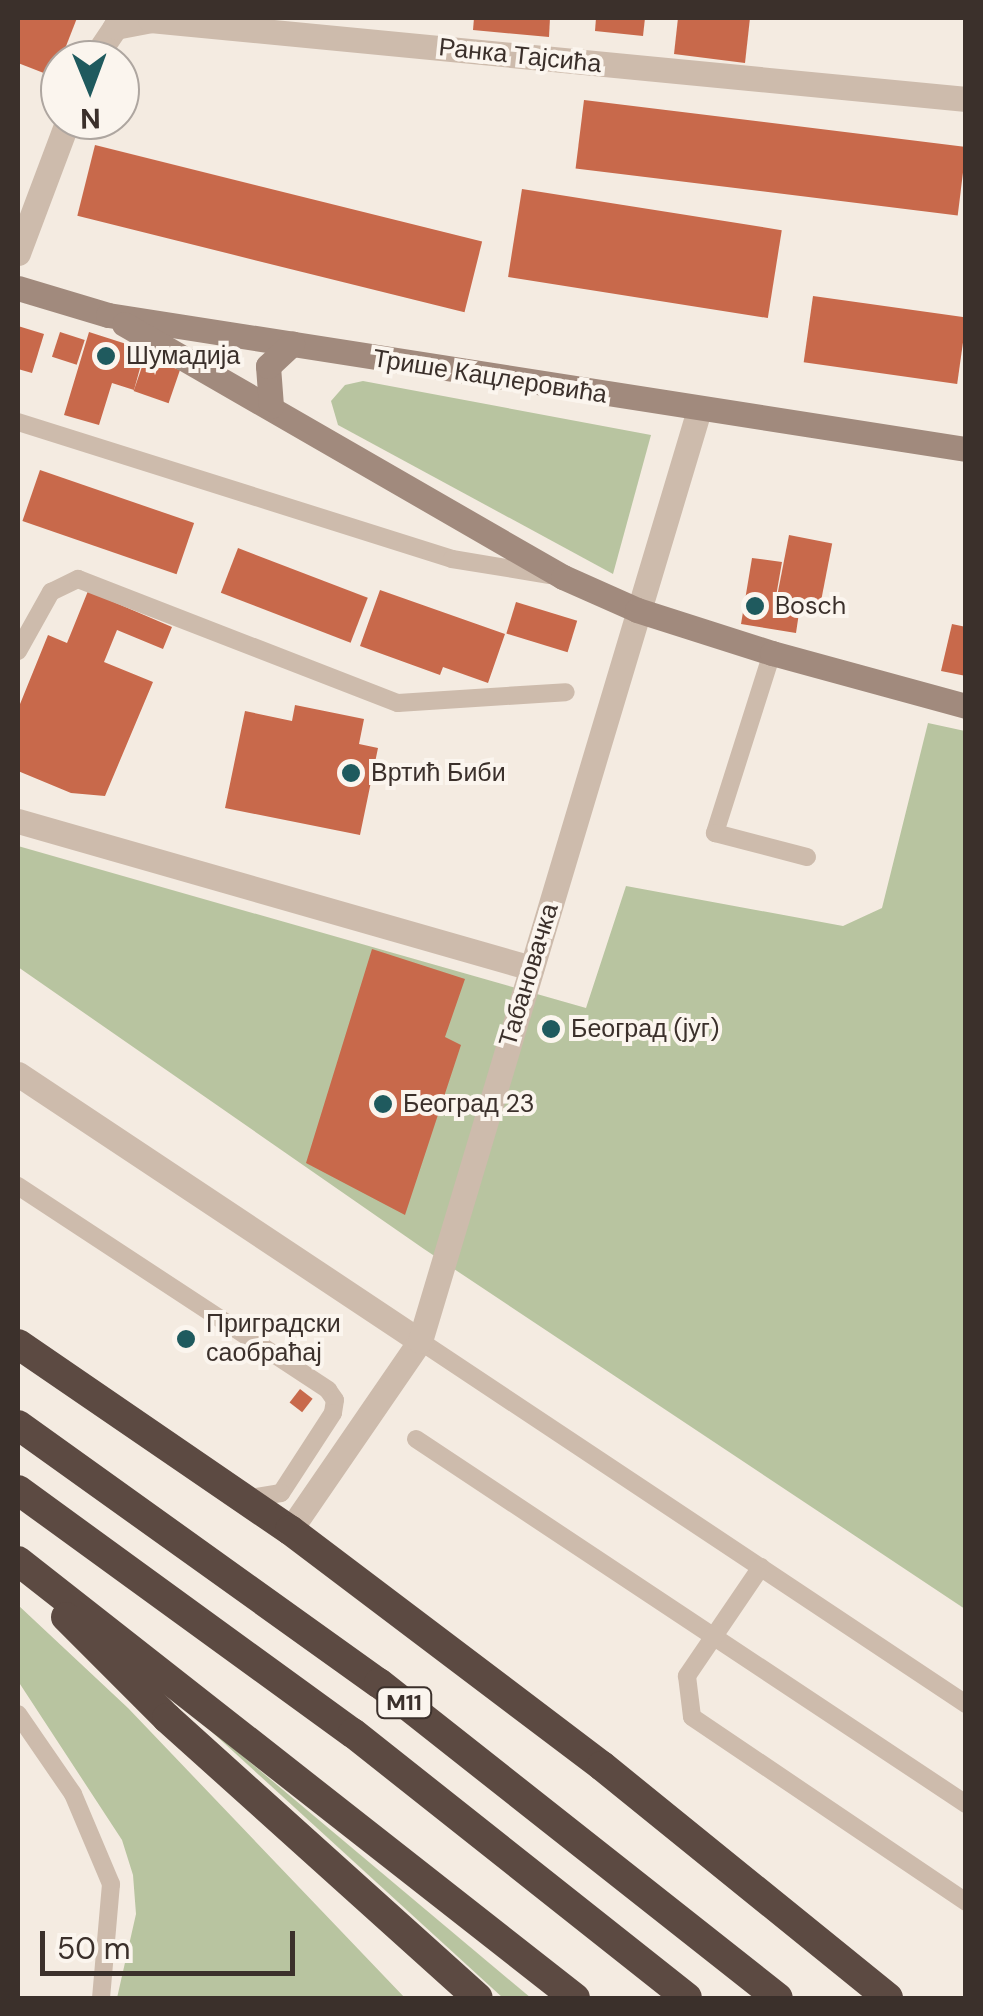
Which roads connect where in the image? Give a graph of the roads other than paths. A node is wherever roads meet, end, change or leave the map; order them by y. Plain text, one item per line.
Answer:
1 (106, 40) edge
2 (966, 99) edge
3 (60, 140) edge
4 (18, 253) edge
5 (18, 288) edge
6 (108, 316) junction
7 (292, 344) junction
8 (271, 406) junction
9 (699, 410) junction
10 (18, 422) edge
11 (966, 449) edge
12 (562, 577) junction
13 (637, 610) junction
14 (18, 651) edge
15 (772, 653) junction
16 (566, 692) dead end
17 (966, 706) edge
18 (18, 821) edge
19 (807, 857) dead end
20 (531, 968) junction
21 (18, 1074) edge
22 (18, 1186) edge
23 (420, 1341) junction
24 (18, 1344) edge
25 (18, 1425) edge
26 (416, 1438) dead end
27 (18, 1490) edge
28 (244, 1498) junction
29 (290, 1530) junction
30 (18, 1561) edge
31 (761, 1567) junction
32 (18, 1569) edge
33 (714, 1637) junction
34 (966, 1704) edge
35 (18, 1714) edge
36 (966, 1804) edge
37 (966, 1902) edge
38 (101, 1998) edge
39 (478, 1998) edge
40 (575, 1998) edge
41 (686, 1998) edge
42 (778, 1998) edge
43 (888, 1998) edge

1 - 2 street, Ранка Тајсића
3 - 4 street
5 - 6 street, Трише Кацлеровића
6 - 7 street, Трише Кацлеровића
6 - 8 street
7 - 8 street
7 - 9 street, Трише Кацлеровића
8 - 12 street
9 - 11 street, Трише Кацлеровића
9 - 13 street, Табановачка
10 - 12 lane
12 - 13 street
13 - 15 street
13 - 20 street, Табановачка
14 - 16 lane
15 - 17 street
15 - 19 lane
18 - 20 street
20 - 23 street, Табановачка
21 - 23 street
22 - 28 lane
23 - 29 street, Табановачка
23 - 31 lane
24 - 28 highway
25 - 42 highway, M11
26 - 33 lane
27 - 41 highway, M11
28 - 29 highway
29 - 43 highway
30 - 40 highway
31 - 33 lane
31 - 34 lane
32 - 39 highway
33 - 36 lane
33 - 37 lane
35 - 38 lane

